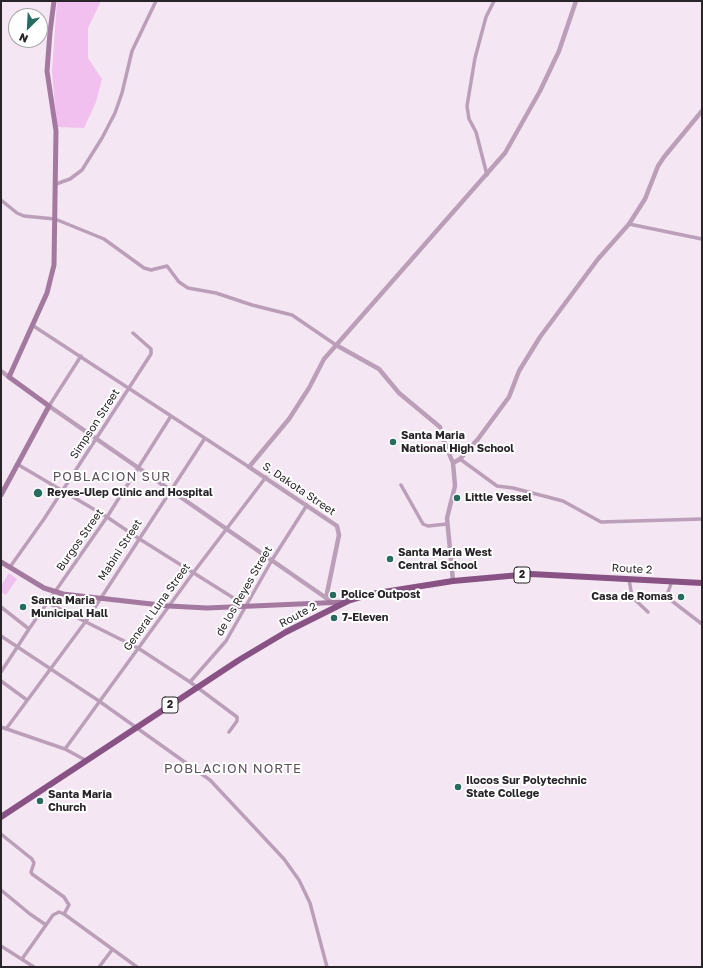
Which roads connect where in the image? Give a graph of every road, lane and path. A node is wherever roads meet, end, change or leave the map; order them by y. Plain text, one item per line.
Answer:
1 (54, 1) edge
2 (156, 1) edge
3 (494, 1) edge
4 (576, 1) edge
5 (702, 111) edge
6 (487, 176) junction
7 (56, 184) junction
8 (1, 200) edge
9 (56, 219) junction
10 (629, 224) junction
11 (702, 239) edge
12 (32, 325) junction
13 (133, 333) dead end
14 (338, 343) junction
15 (81, 356) junction
16 (1, 370) edge
17 (9, 377) junction
18 (129, 388) junction
19 (49, 406) junction
20 (171, 416) junction
21 (96, 438) junction
22 (205, 438) junction
23 (460, 459) junction
24 (16, 463) junction
25 (453, 463) junction
26 (139, 466) junction
27 (249, 466) junction
28 (266, 477) junction
29 (401, 485) dead end
30 (170, 489) junction
31 (62, 490) junction
32 (1, 495) edge
33 (307, 505) junction
34 (107, 517) junction
35 (702, 519) edge
36 (448, 524) junction
37 (227, 529) junction
38 (138, 538) junction
39 (272, 560) junction
40 (1, 562) edge
41 (10, 567) junction
42 (193, 573) junction
43 (629, 579) junction
44 (453, 581) junction
45 (672, 581) junction
46 (702, 583) edge
47 (54, 593) junction
48 (99, 598) junction
49 (326, 598) junction
50 (332, 602) junction
51 (345, 602) junction
52 (48, 603) junction
53 (169, 606) junction
54 (243, 606) junction
55 (1, 607) edge
56 (648, 612) dead end
57 (86, 621) junction
58 (702, 624) edge
59 (29, 629) junction
60 (1, 636) edge
61 (18, 647) junction
62 (138, 648) junction
63 (50, 668) junction
64 (1, 672) edge
65 (1, 681) edge
66 (190, 682) junction
67 (196, 688) junction
68 (27, 700) junction
69 (99, 701) junction
70 (1, 727) edge
71 (137, 727) junction
72 (6, 729) junction
73 (229, 732) dead end
74 (65, 750) junction
75 (87, 761) junction
76 (1, 818) edge
77 (1, 834) edge
78 (1, 890) edge
79 (64, 914) junction
80 (46, 925) junction
81 (1, 946) edge
82 (112, 950) junction
83 (22, 959) junction
84 (34, 967) edge
85 (99, 967) edge
86 (137, 967) edge
87 (327, 967) edge

1 - 7 main road
2 - 7 street
3 - 6 street
4 - 6 street
5 - 10 street
6 - 14 street
7 - 9 main road
8 - 9 street
9 - 12 main road
9 - 14 street
10 - 11 street
10 - 23 street
12 - 15 street
12 - 17 main road
13 - 18 street, Simpson Street
14 - 25 street
14 - 27 street
15 - 18 street
15 - 19 street
16 - 17 street
17 - 19 main road
18 - 20 street
18 - 21 street, Simpson Street
19 - 21 street
19 - 24 main road
20 - 22 street
20 - 26 street, Burgos Street
21 - 26 street
21 - 31 street, Simpson Street
22 - 27 street
22 - 30 street, Mabini Street
23 - 25 street
23 - 35 street
24 - 31 street
24 - 32 main road
25 - 36 street
26 - 30 street
26 - 34 street, Burgos Street
27 - 28 street, S. Dakota Street
28 - 33 street, S. Dakota Street
28 - 37 street, General Luna Street
29 - 36 street
30 - 37 street
30 - 38 street, Mabini Street
31 - 34 street
31 - 41 street, Simpson Street
33 - 39 street, de los Reyes Street
33 - 49 street, S. Dakota Street
34 - 38 street
34 - 47 street, Burgos Street
36 - 44 street
37 - 39 street
37 - 42 street, General Luna Street
38 - 42 street
38 - 48 street, Mabini Street
39 - 49 street
39 - 54 street, de los Reyes Street
40 - 41 main road
41 - 47 main road
42 - 53 street, General Luna Street
42 - 54 street
43 - 44 highway, Route 2 / 2
43 - 45 highway, Route 2 / 2
43 - 56 street
44 - 51 highway, Route 2 / 2
45 - 46 highway, Route 2 / 2
45 - 58 street
47 - 48 main road
47 - 52 street, Burgos Street
48 - 53 main road
48 - 57 street, Mabini Street
49 - 50 street
50 - 51 main road
50 - 54 main road
51 - 67 highway, Route 2 / 2
52 - 57 street
52 - 59 street, Burgos Street
53 - 54 main road
53 - 62 street, General Luna Street
54 - 66 street, de los Reyes Street
55 - 59 street
57 - 62 street
57 - 63 street, Mabini Street
59 - 61 street, Burgos Street
60 - 61 street
61 - 63 street
61 - 64 street, Burgos Street
62 - 66 street
62 - 69 street, General Luna Street
63 - 68 street, Mabini Street
63 - 69 street
65 - 68 street
66 - 67 street
67 - 71 highway, Route 2 / 2
67 - 73 street
68 - 72 street, Mabini Street
69 - 71 street
69 - 74 street, General Luna Street
70 - 72 street
71 - 75 highway, Route 2 / 2
71 - 87 street
72 - 74 street
74 - 75 street
75 - 76 highway, Route 2 / 2
77 - 79 street
78 - 80 street
79 - 80 street
79 - 82 street
80 - 83 street
81 - 83 street
82 - 85 street
82 - 86 street
83 - 84 street

